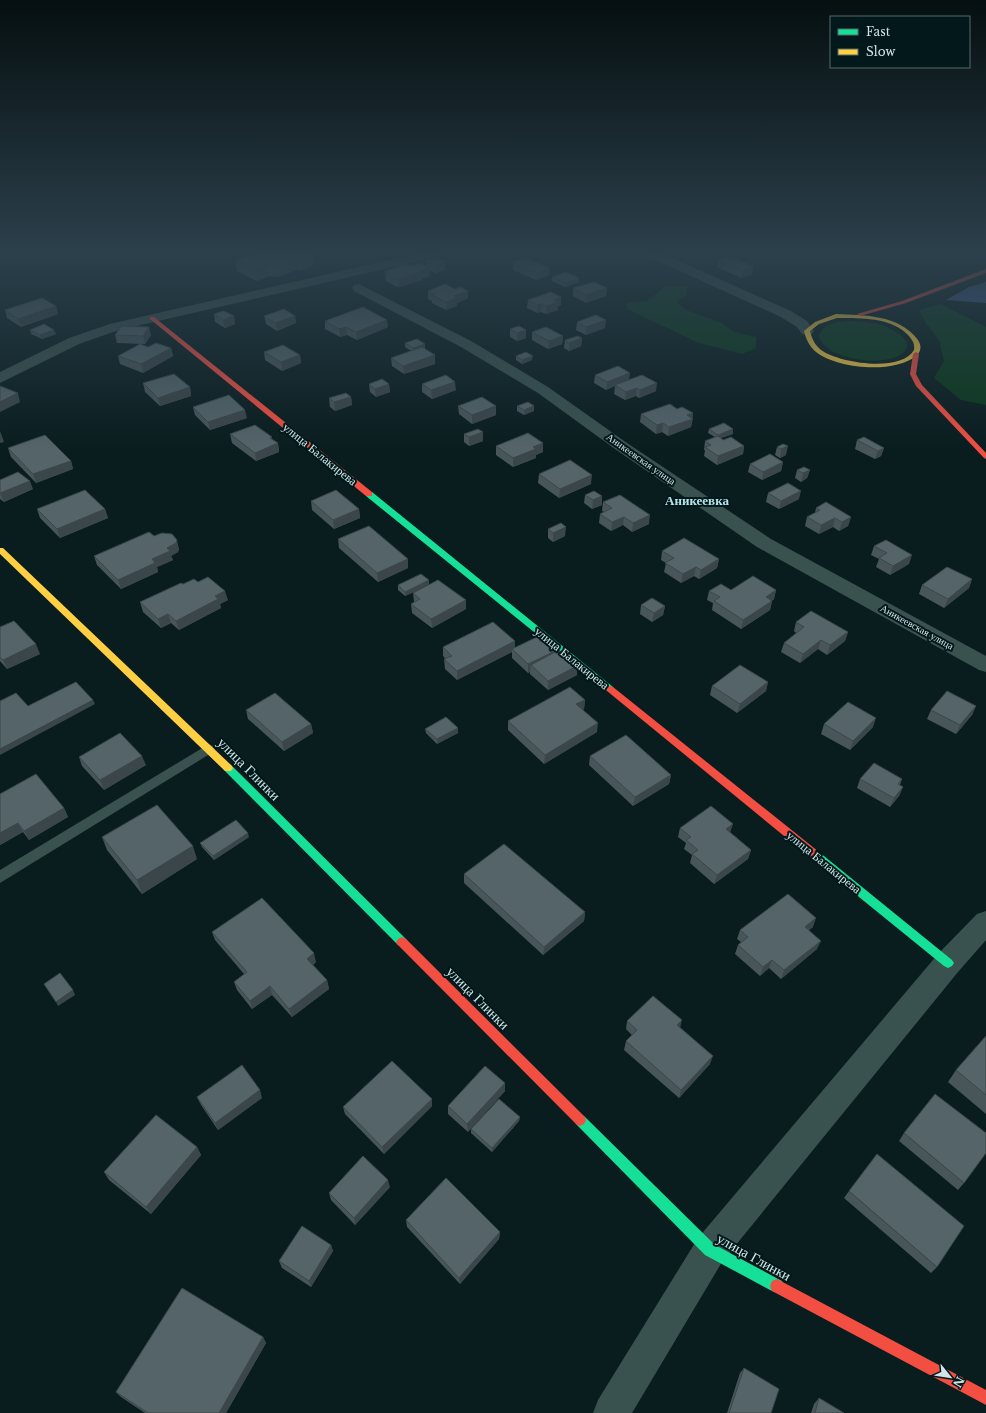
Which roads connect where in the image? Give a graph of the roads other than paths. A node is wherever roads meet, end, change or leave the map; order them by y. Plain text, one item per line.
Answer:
1 (149, 319) edge
2 (153, 319) edge
3 (418, 319) edge
4 (794, 319) edge
5 (826, 319) edge
6 (877, 319) edge
7 (899, 319) edge
8 (900, 327) junction
9 (806, 331) junction
10 (916, 354) junction
11 (858, 365) junction
12 (894, 374) dead end
13 (0, 378) edge
14 (907, 380) dead end
15 (919, 386) junction
16 (986, 457) edge
17 (0, 550) edge
18 (986, 665) edge
19 (209, 749) junction
20 (0, 877) edge
21 (986, 922) edge
22 (948, 963) junction
23 (710, 1250) junction
24 (986, 1398) edge
25 (611, 1413) edge

1 - 13 street
2 - 22 street, улица Балакирева
3 - 18 street, Аникеевская улица
4 - 9 street
5 - 9 street
6 - 8 street
7 - 8 street
8 - 10 street
9 - 11 street
10 - 11 street
10 - 15 street
11 - 12 street
14 - 15 street
15 - 16 street
17 - 19 street, улица Глинки
19 - 20 lane
19 - 23 street, улица Глинки
21 - 22 street
22 - 23 street
23 - 24 street, улица Глинки
23 - 25 street

